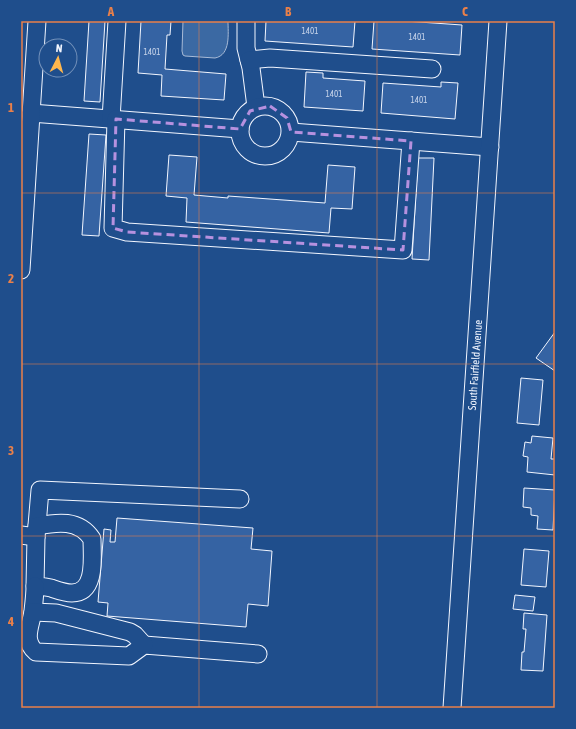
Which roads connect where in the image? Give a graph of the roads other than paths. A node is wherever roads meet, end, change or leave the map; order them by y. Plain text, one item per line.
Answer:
1 (37, 21) edge
2 (117, 21) edge
3 (246, 21) edge
4 (498, 21) edge
5 (249, 60) junction
6 (432, 69) dead end
7 (256, 107) junction
8 (31, 113) junction
9 (113, 119) junction
10 (240, 129) junction
11 (291, 132) junction
12 (411, 141) junction
13 (490, 148) junction
14 (21, 270) edge
15 (240, 499) dead end
16 (31, 533) edge
17 (35, 586) junction
18 (33, 612) junction
19 (144, 644) junction
20 (258, 654) dead end
21 (452, 708) edge

1 - 8 street
2 - 9 street
3 - 5 street
4 - 13 street, South Fairfield Avenue
5 - 6 street
5 - 7 street
7 - 10 street
7 - 11 street
8 - 9 street
8 - 14 street
9 - 10 street
9 - 12 street
10 - 11 street
11 - 12 street
12 - 13 street
13 - 21 street, South Fairfield Avenue
15 - 16 street
16 - 17 street
16 - 17 street
17 - 18 street
18 - 19 street
18 - 19 street
19 - 20 street

